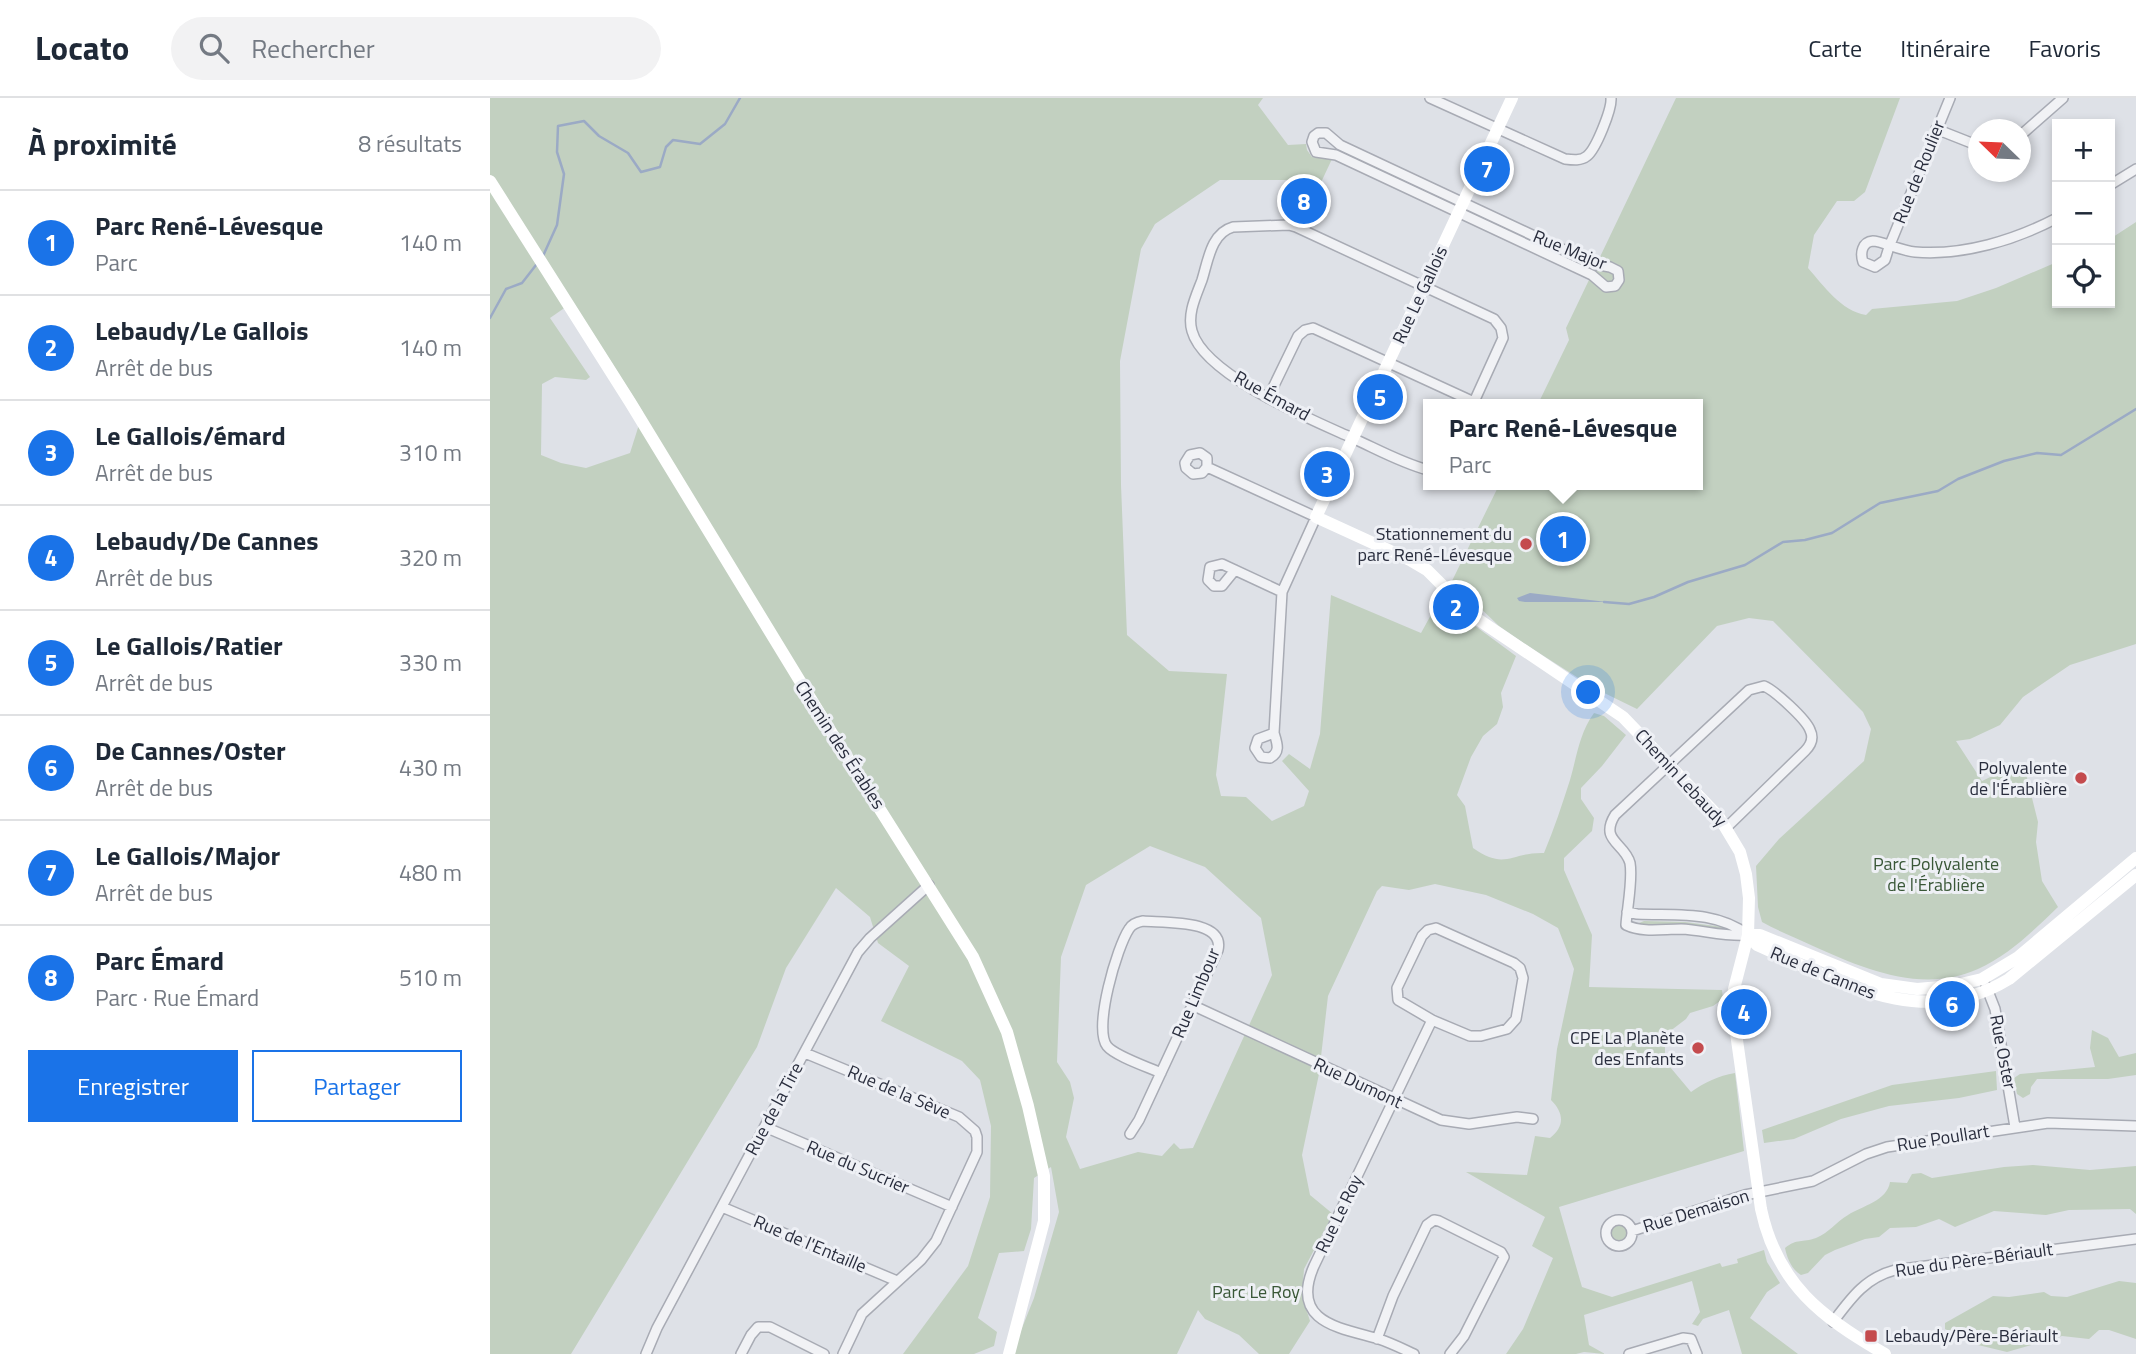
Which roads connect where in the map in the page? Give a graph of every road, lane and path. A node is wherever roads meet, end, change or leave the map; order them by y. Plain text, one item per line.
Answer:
1 (1430, 98) edge
2 (1511, 98) edge
3 (1611, 98) edge
4 (1950, 98) edge
5 (2063, 98) edge
6 (2031, 126) edge
7 (1497, 129) junction
8 (1936, 129) junction
9 (1968, 142) edge
10 (2136, 169) edge
11 (490, 181) edge
12 (2115, 182) edge
13 (1461, 208) junction
14 (2052, 220) edge
15 (1424, 287) junction
16 (1388, 363) junction
17 (1268, 398) junction
18 (1465, 399) edge
19 (1476, 399) edge
20 (1353, 438) junction
21 (1207, 467) dead end
22 (1423, 468) edge
23 (1316, 517) junction
24 (1234, 570) dead end
25 (1282, 592) junction
26 (1274, 733) dead end
27 (1670, 765) junction
28 (1727, 827) junction
29 (2136, 858) edge
30 (2136, 875) edge
31 (929, 885) junction
32 (1627, 912) junction
33 (1748, 935) junction
34 (1985, 984) junction
35 (1192, 1005) junction
36 (1432, 1020) junction
37 (805, 1053) junction
38 (1161, 1073) junction
39 (1394, 1100) junction
40 (1532, 1119) dead end
41 (2136, 1126) edge
42 (765, 1127) junction
43 (2015, 1127) junction
44 (1130, 1134) dead end
45 (1759, 1192) junction
46 (722, 1206) junction
47 (952, 1207) junction
48 (1632, 1231) dead end
49 (2136, 1239) edge
50 (897, 1281) junction
51 (1833, 1322) junction
52 (1377, 1339) junction
53 (646, 1354) edge
54 (741, 1354) edge
55 (824, 1354) edge
56 (843, 1354) edge
57 (1009, 1354) edge
58 (1414, 1354) edge
59 (1450, 1354) edge
60 (1629, 1354) edge
61 (1697, 1354) edge
62 (1885, 1354) edge

1 - 7 street
2 - 7 street, Rue Le Gallois
3 - 7 street
4 - 8 street, Rue de Roulier
5 - 6 street
7 - 13 street, Rue Le Gallois
8 - 9 street
8 - 14 street, Rue de Roulier
10 - 12 street
11 - 31 street, Chemin des Érables
13 - 13 street, Rue Major
13 - 13 street, Rue Major
13 - 15 street, Rue Le Gallois
15 - 16 street, Rue Le Gallois
15 - 17 street, Rue Émard
15 - 19 street
16 - 17 street
16 - 18 street
16 - 20 street, Rue Le Gallois
17 - 20 street, Rue Émard
20 - 22 street, Rue Émard
20 - 23 street, Rue Le Gallois
21 - 23 street, Chemin Lebaudy
23 - 25 street, Rue Le Gallois
23 - 27 street, Chemin Lebaudy
24 - 25 street
25 - 26 street, Rue Le Gallois
27 - 28 street, Chemin Lebaudy
27 - 28 street
27 - 32 street
28 - 33 street, Chemin Lebaudy
29 - 34 street, Rue de Cannes
30 - 34 street, Rue de Cannes
31 - 37 street, Rue de la Tire
31 - 57 street, Chemin des Érables
32 - 33 street
32 - 33 street
33 - 34 street, Rue de Cannes
33 - 45 street, Chemin Lebaudy
34 - 43 street, Rue Oster
35 - 38 street, Rue Limbour
35 - 38 street, Rue Limbour
35 - 39 street, Rue Dumont
36 - 36 street
36 - 39 street, Rue Le Roy
37 - 42 street, Rue de la Tire
37 - 47 street, Rue de la Sève
38 - 44 street, Rue Limbour
39 - 40 street, Rue Dumont
39 - 52 street, Rue Le Roy
41 - 43 street, Rue Poullart
42 - 46 street, Rue de la Tire
42 - 47 street, Rue du Sucrier
43 - 45 street, Rue Poullart
45 - 48 street, Rue Demaison
45 - 51 street, Chemin Lebaudy
46 - 50 street, Rue de l'Entaille
46 - 53 street, Rue de la Tire
47 - 50 street, Rue de la Sève
49 - 51 street, Rue du Père-Bériault
50 - 56 street, Rue de la Sève
51 - 62 street, Chemin Lebaudy
52 - 58 street, Rue Le Roy
52 - 59 street
54 - 55 street
60 - 61 street

